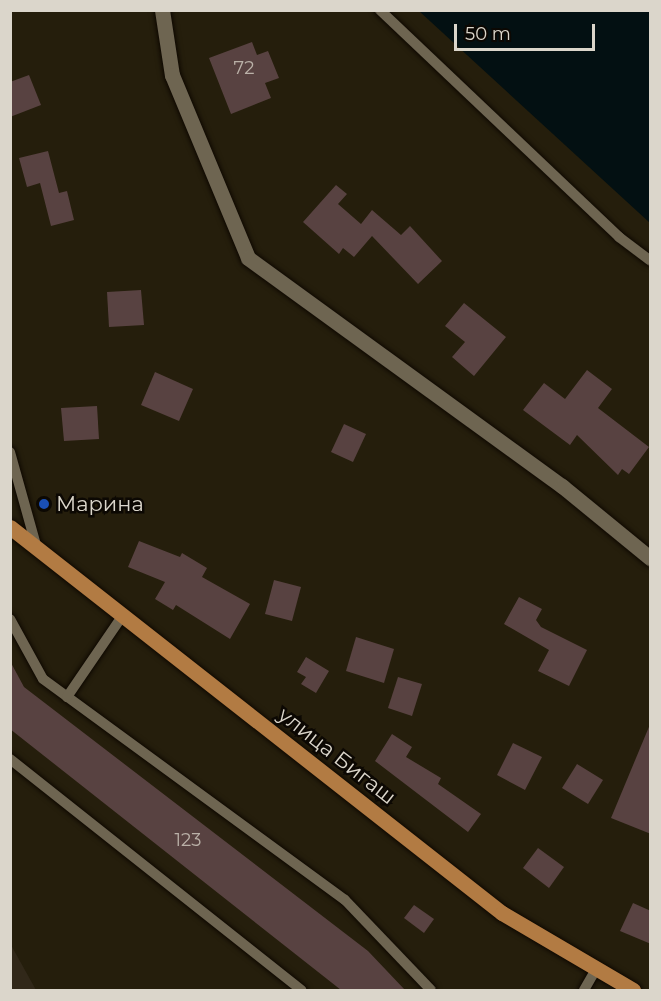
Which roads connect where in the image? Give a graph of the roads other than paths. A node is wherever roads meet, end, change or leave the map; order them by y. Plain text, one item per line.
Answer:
1 (162, 10) edge
2 (380, 10) edge
3 (651, 260) edge
4 (10, 452) edge
5 (10, 525) edge
6 (31, 541) junction
7 (651, 558) edge
8 (123, 615) junction
9 (10, 620) edge
10 (67, 697) junction
11 (10, 759) edge
12 (596, 969) junction
13 (301, 990) edge
14 (431, 990) edge
15 (584, 990) edge
16 (633, 990) edge

1 - 7 street
2 - 3 lane
4 - 6 lane
5 - 6 main road, улица Бигаш
6 - 8 main road, улица Бигаш
8 - 10 lane
8 - 12 main road, улица Бигаш
9 - 10 lane
10 - 14 lane
11 - 13 lane
12 - 15 lane
12 - 16 main road, улица Бигаш

